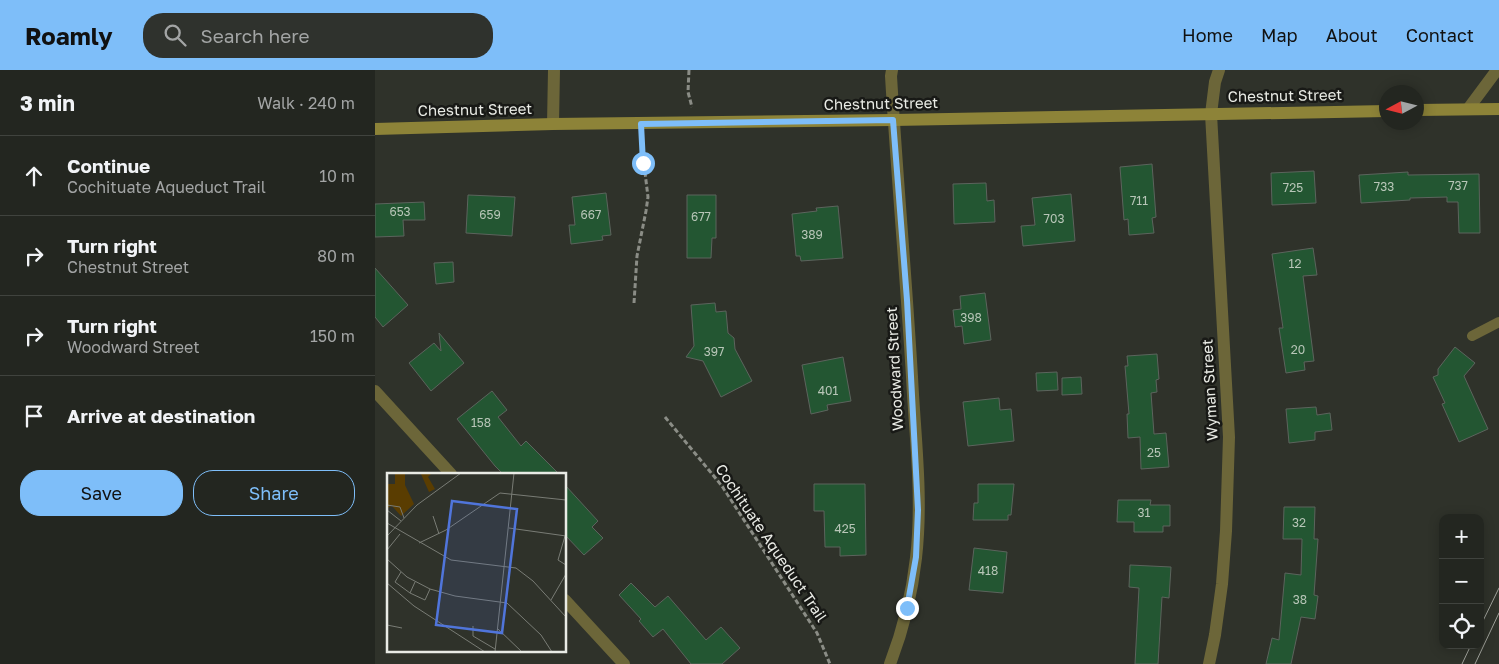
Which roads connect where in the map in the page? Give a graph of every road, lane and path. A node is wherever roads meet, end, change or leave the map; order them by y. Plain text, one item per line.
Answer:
1 (554, 70) edge
2 (689, 70) edge
3 (892, 70) edge
4 (1219, 70) edge
5 (1497, 70) edge
6 (1468, 108) junction
7 (1499, 109) edge
8 (1424, 110) edge
9 (1379, 111) edge
10 (1211, 114) junction
11 (893, 120) junction
12 (694, 123) junction
13 (553, 124) junction
14 (641, 124) junction
15 (375, 129) edge
16 (634, 303) dead end
17 (1499, 322) edge
18 (1472, 336) dead end
19 (375, 391) edge
20 (665, 417) dead end
21 (450, 473) edge
22 (566, 601) edge
23 (624, 664) edge
24 (831, 664) edge
25 (890, 664) edge
26 (1209, 664) edge

1 - 13 street
2 - 12 path
3 - 11 street, Woodward Street
4 - 10 street, Wyman Street
5 - 6 street
6 - 7 main road
6 - 8 main road
9 - 10 main road, Chestnut Street
10 - 11 main road, Chestnut Street
10 - 26 street, Wyman Street
11 - 12 main road, Chestnut Street
11 - 25 street, Woodward Street
12 - 14 main road, Chestnut Street
13 - 14 main road, Chestnut Street
13 - 15 main road, Chestnut Street
14 - 16 path
17 - 18 lane
19 - 21 street
20 - 24 path, Cochituate Aqueduct Trail
22 - 23 street

